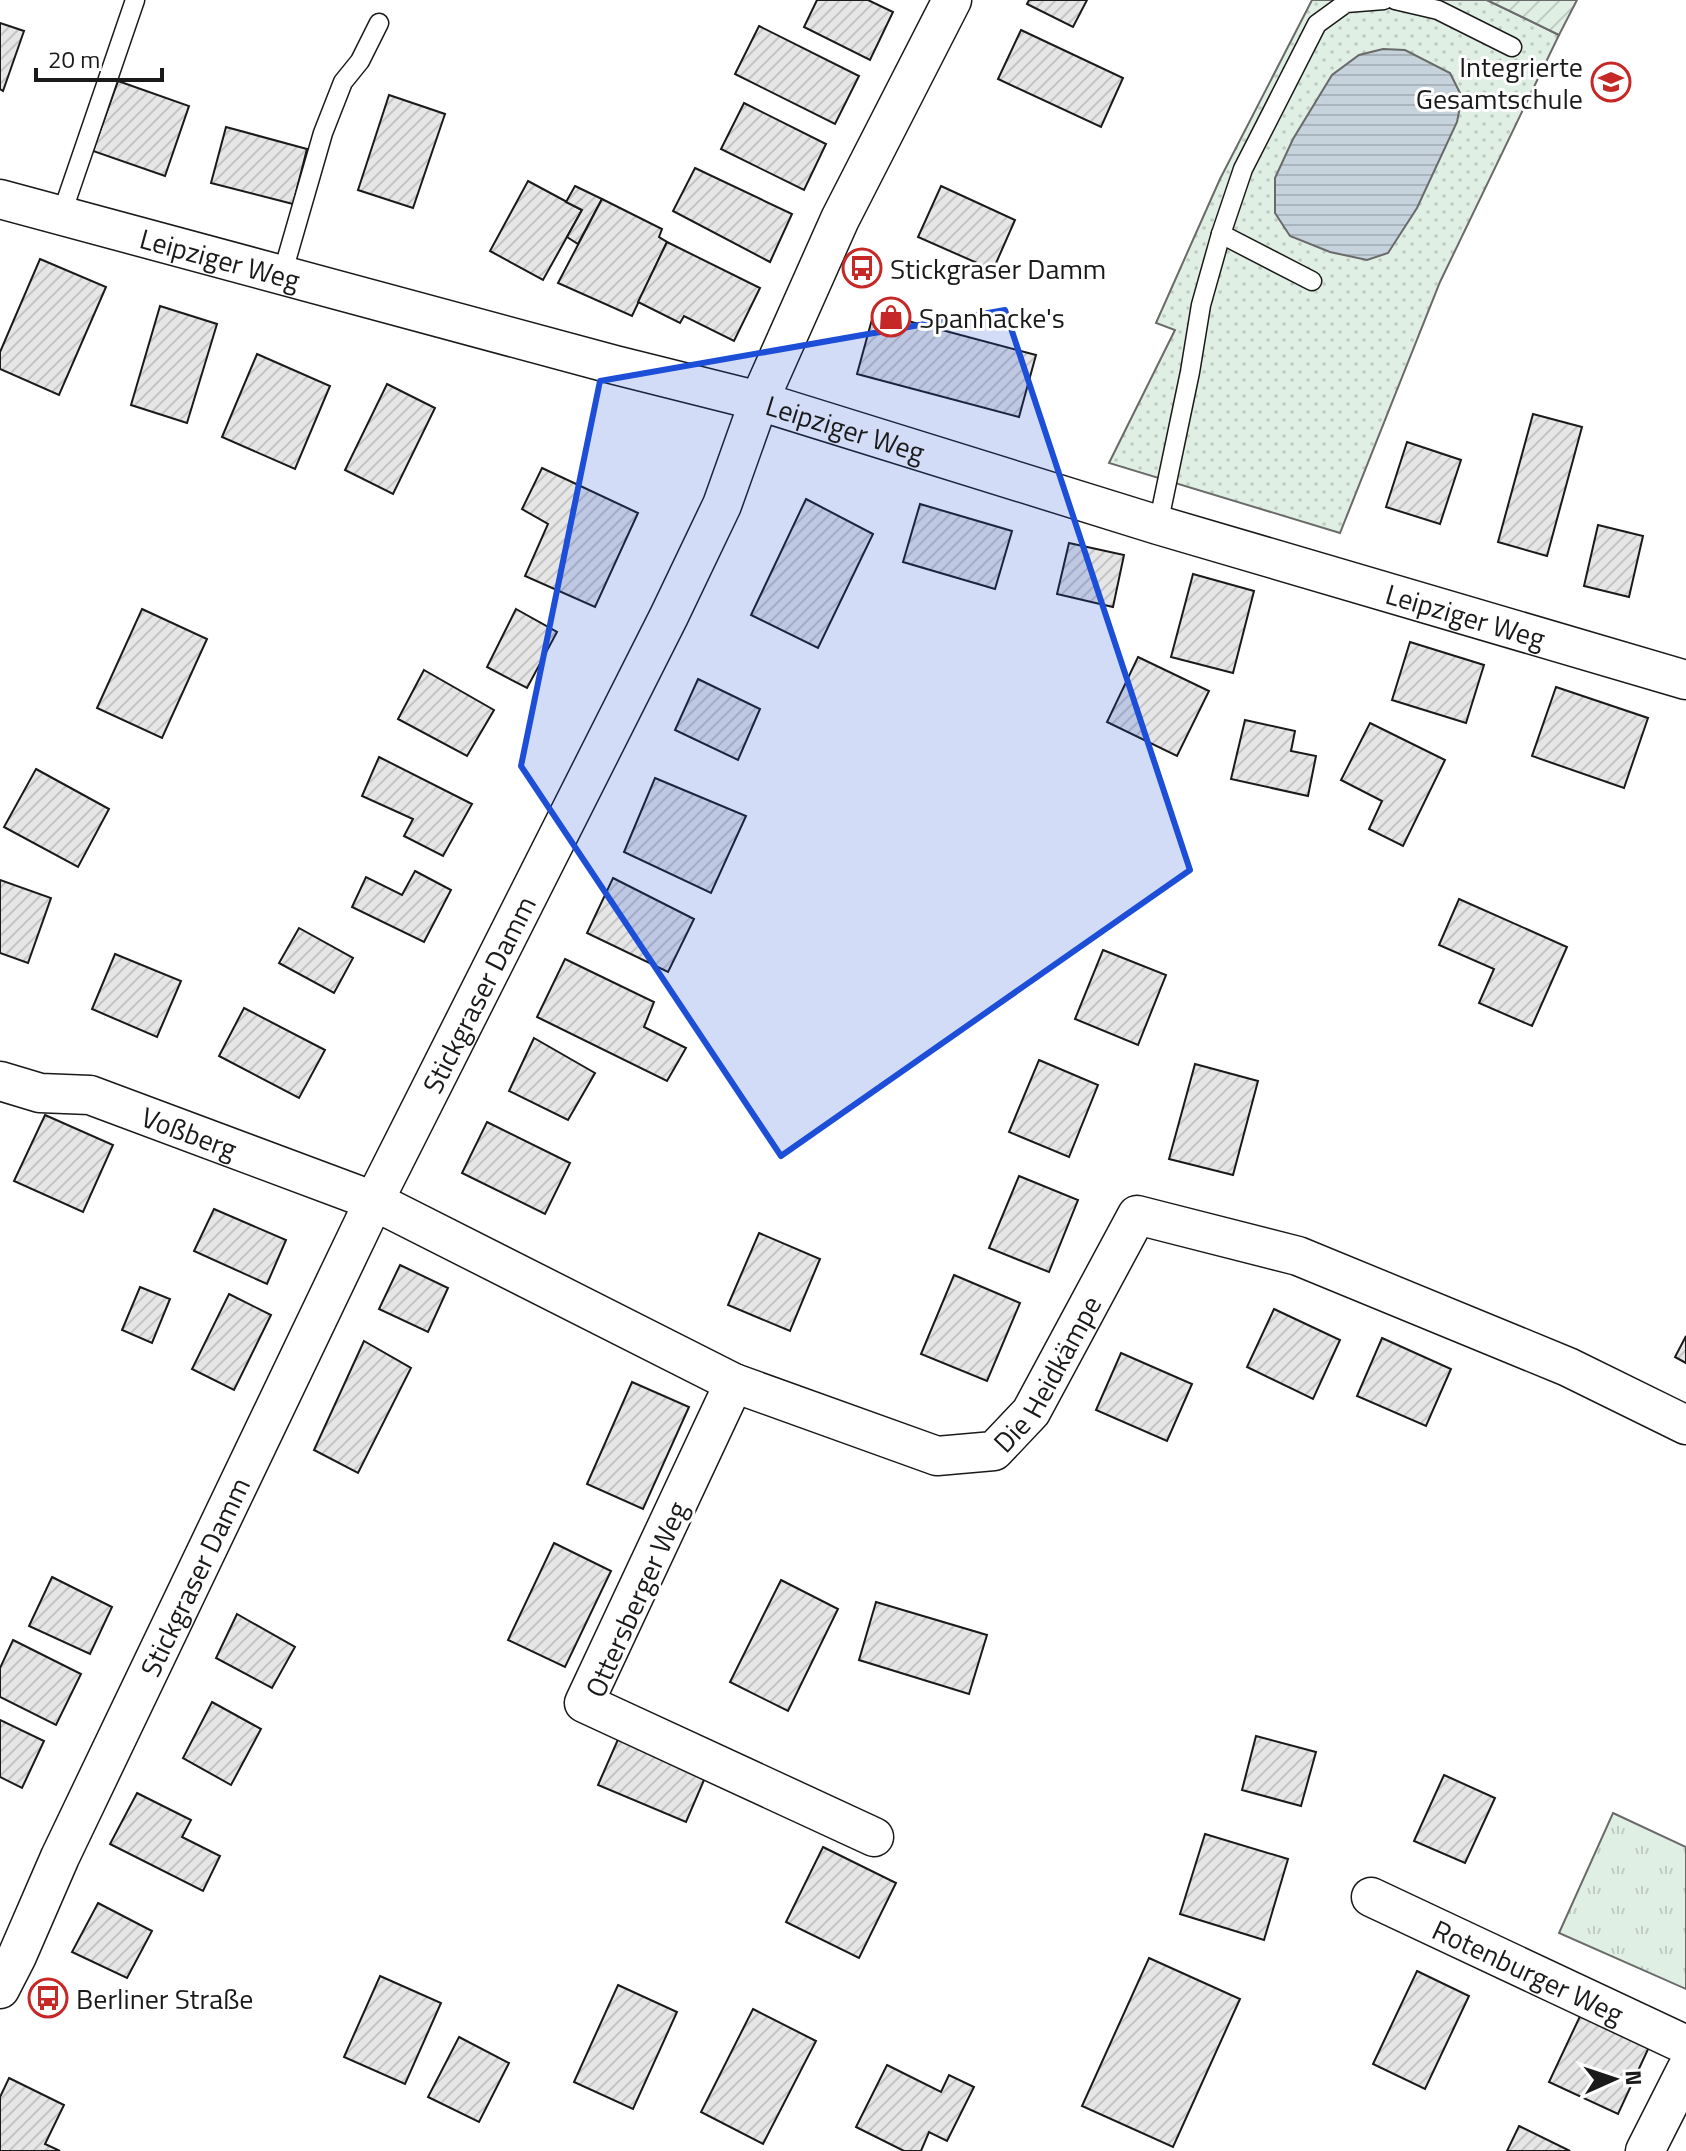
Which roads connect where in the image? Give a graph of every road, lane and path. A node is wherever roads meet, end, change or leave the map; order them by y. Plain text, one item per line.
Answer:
1 (135, 0) edge
2 (952, 0) edge
3 (1384, 0) edge
4 (1395, 0) edge
5 (379, 23) dead end
6 (1512, 47) dead end
7 (0, 199) edge
8 (61, 216) junction
9 (1221, 234) junction
10 (282, 275) junction
11 (1312, 281) dead end
12 (759, 401) junction
13 (1158, 525) junction
14 (1686, 680) edge
15 (0, 1081) edge
16 (374, 1201) junction
17 (734, 1383) junction
18 (1686, 1425) edge
19 (874, 1837) dead end
20 (1371, 1897) dead end
21 (0, 1989) edge
22 (1686, 2045) edge
23 (1686, 2070) edge
24 (1645, 2151) edge

1 - 8 lane
2 - 12 street, Stickgraser Damm
3 - 9 lane
4 - 6 lane
5 - 10 lane
7 - 8 street, Leipziger Weg
8 - 10 street, Leipziger Weg
9 - 11 lane
9 - 13 lane
10 - 12 street, Leipziger Weg
12 - 13 street, Leipziger Weg
12 - 16 street, Stickgraser Damm
13 - 14 street, Leipziger Weg
15 - 16 street, Voßberg
16 - 17 street, Die Heidkämpe
16 - 21 street, Stickgraser Damm
17 - 18 street, Die Heidkämpe
17 - 19 street, Ottersberger Weg
20 - 22 street, Rotenburger Weg
23 - 24 street

